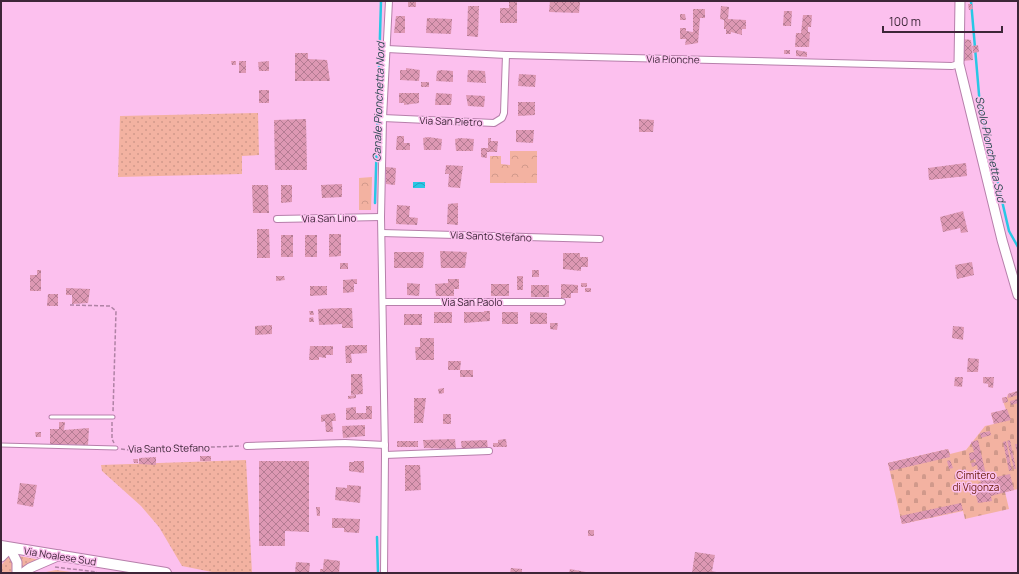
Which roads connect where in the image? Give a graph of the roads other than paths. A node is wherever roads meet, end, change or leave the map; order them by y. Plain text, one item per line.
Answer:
1 (389, 1) edge
2 (960, 1) edge
3 (387, 49) junction
4 (506, 55) junction
5 (959, 64) junction
6 (383, 118) junction
7 (381, 217) junction
8 (277, 219) dead end
9 (382, 233) junction
10 (600, 239) dead end
11 (1018, 295) edge
12 (383, 302) junction
13 (562, 302) dead end
14 (51, 417) dead end
15 (113, 417) road end
16 (1, 445) edge
17 (385, 445) junction
18 (247, 446) road end
19 (116, 448) road end
20 (489, 451) dead end
21 (385, 455) junction
22 (6, 547) edge
23 (60, 555) junction
24 (1, 558) edge
25 (17, 573) edge
26 (23, 573) edge
27 (166, 573) edge
28 (384, 573) edge

1 - 3 street
2 - 5 street
3 - 4 street, Via Pionche
3 - 6 street
4 - 5 street, Via Pionche
4 - 6 street, Via San Pietro
5 - 11 street
6 - 7 street
7 - 8 street, Via San Lino
7 - 9 street
9 - 10 street, Via Santo Stefano
9 - 12 street
12 - 13 street, Via San Paolo
12 - 17 street
14 - 15 lane
16 - 19 lane
17 - 18 street
17 - 21 street
20 - 21 street
21 - 28 street
22 - 23 main road, Via Noalese Sud
22 - 24 street
22 - 25 street
23 - 26 street
23 - 27 main road, Via Noalese Sud

